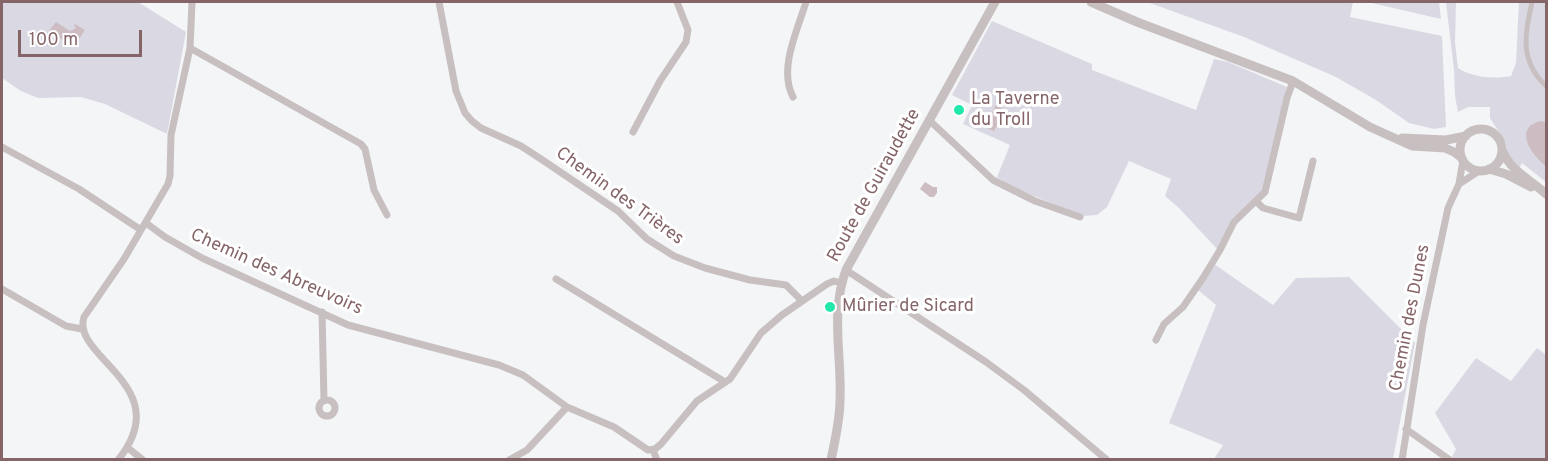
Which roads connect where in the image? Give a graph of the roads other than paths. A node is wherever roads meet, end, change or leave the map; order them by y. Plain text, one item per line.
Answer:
1 (192, 2) edge
2 (439, 2) edge
3 (677, 2) edge
4 (806, 2) edge
5 (989, 2) edge
6 (995, 2) edge
7 (1090, 2) edge
8 (1532, 2) edge
9 (989, 13) junction
10 (190, 48) junction
11 (1293, 81) junction
12 (1546, 86) edge
13 (793, 97) dead end
14 (929, 120) junction
15 (633, 132) dead end
16 (1394, 136) junction
17 (1466, 136) junction
18 (2, 147) edge
19 (1502, 150) junction
20 (1462, 159) junction
21 (1313, 161) dead end
22 (1484, 170) junction
23 (1459, 184) junction
24 (1546, 195) edge
25 (1256, 201) junction
26 (387, 215) dead end
27 (1080, 218) dead end
28 (144, 226) junction
29 (846, 270) junction
30 (556, 279) dead end
31 (841, 283) junction
32 (2, 289) edge
33 (802, 301) junction
34 (322, 312) junction
35 (82, 329) junction
36 (1156, 340) dead end
37 (725, 382) junction
38 (324, 401) dead end
39 (567, 407) junction
40 (1406, 429) junction
41 (128, 448) junction
42 (653, 450) junction
43 (118, 459) edge
44 (143, 459) edge
45 (509, 459) edge
46 (657, 459) edge
47 (831, 459) edge
48 (1107, 459) edge
49 (1402, 459) edge
50 (1450, 459) edge

1 - 10 street
2 - 33 street, Chemin des Trières
3 - 15 street
4 - 13 street
5 - 9 street, Route de Guiraudette
6 - 9 street, Route de Guiraudette
7 - 11 street
8 - 12 street
9 - 14 street, Route de Guiraudette
10 - 26 street
10 - 28 street
11 - 16 street
11 - 25 street
14 - 27 street
14 - 29 street, Route de Guiraudette
16 - 17 street
16 - 20 street
17 - 19 street
17 - 20 street
18 - 28 street, Chemin des Abreuvoirs
19 - 22 street
19 - 24 street
20 - 22 street
20 - 23 street, Chemin des Dunes
21 - 25 street
22 - 23 street
22 - 24 street
23 - 40 street, Chemin des Dunes
25 - 36 street
28 - 34 street, Chemin des Abreuvoirs
28 - 35 street
29 - 31 street, Route de Guiraudette
29 - 48 street
30 - 37 street
31 - 33 street
31 - 47 street, Route de Guiraudette
32 - 35 street
33 - 37 street
34 - 38 street
34 - 39 street, Chemin des Abreuvoirs
35 - 41 street
37 - 42 street
39 - 42 street, Chemin des Abreuvoirs
39 - 45 street
40 - 49 street, Chemin des Dunes
40 - 50 street
41 - 43 street
41 - 44 street
42 - 46 street

